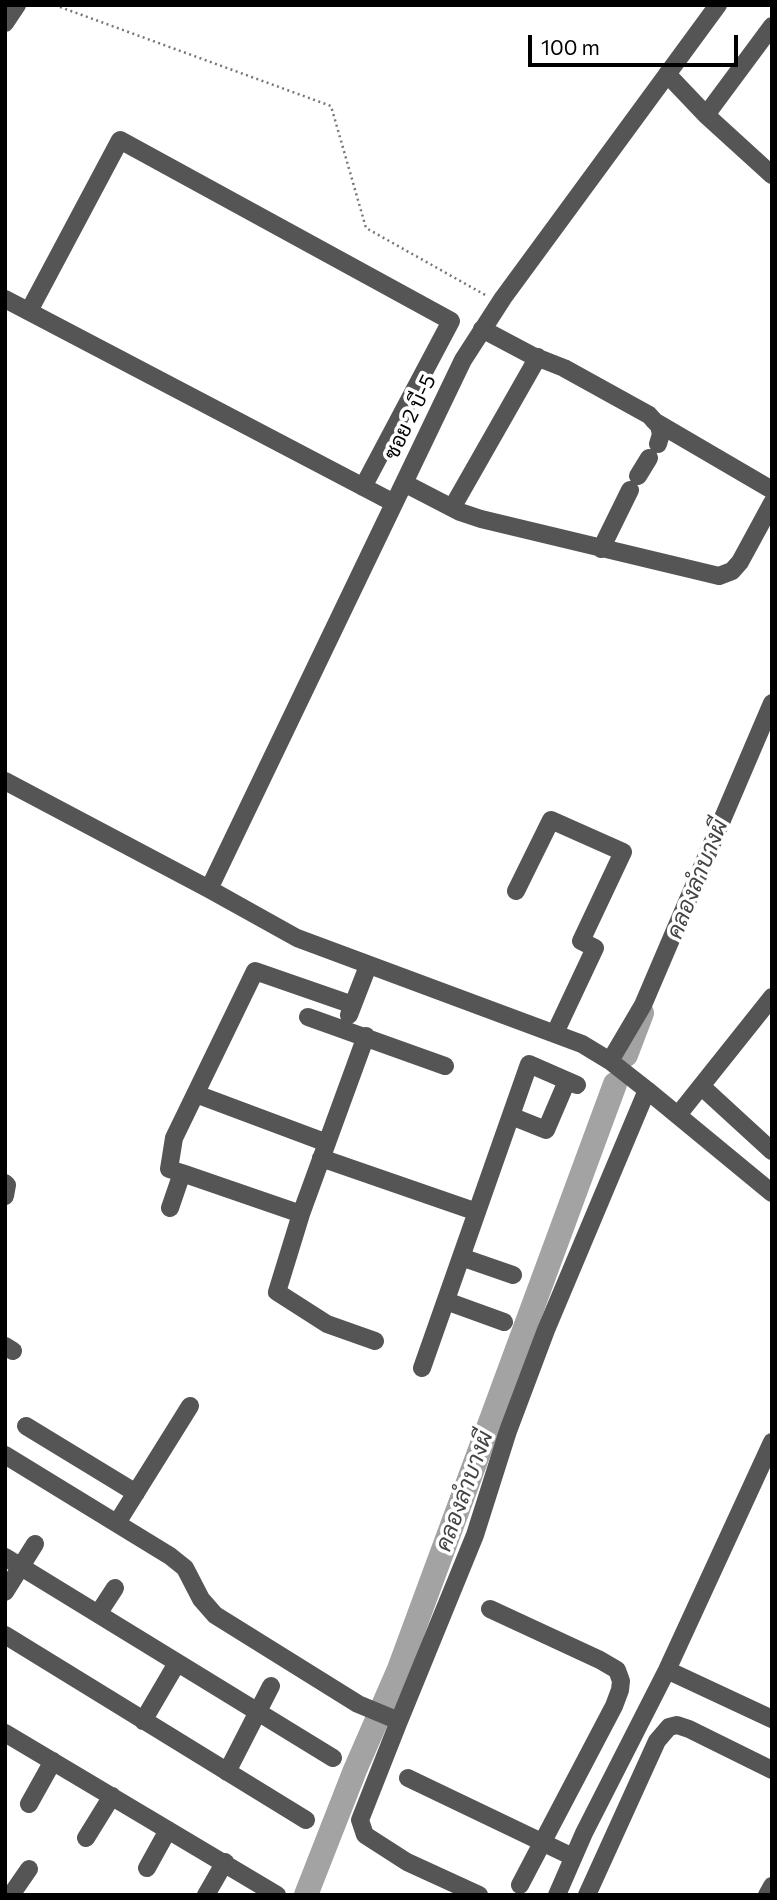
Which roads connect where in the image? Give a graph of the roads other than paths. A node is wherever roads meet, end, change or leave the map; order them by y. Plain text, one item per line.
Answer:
1 (17, 5) edge
2 (718, 5) edge
3 (5, 23) edge
4 (772, 26) edge
5 (667, 74) junction
6 (706, 115) junction
7 (772, 175) edge
8 (5, 299) edge
9 (29, 311) junction
10 (482, 329) junction
11 (538, 357) junction
12 (654, 420) junction
13 (404, 483) junction
14 (363, 487) junction
15 (772, 490) edge
16 (394, 503) junction
17 (772, 503) edge
18 (452, 508) junction
19 (601, 549) junction
20 (772, 703) edge
21 (5, 781) edge
22 (209, 889) junction
23 (516, 891) dead end
24 (368, 966) junction
25 (772, 997) edge
26 (353, 1005) junction
27 (308, 1017) dead end
28 (345, 1028) junction
29 (555, 1033) junction
30 (366, 1036) junction
31 (610, 1061) junction
32 (445, 1066) dead end
33 (701, 1086) junction
34 (647, 1090) junction
35 (195, 1094) junction
36 (678, 1115) junction
37 (510, 1116) junction
38 (324, 1150) junction
39 (772, 1151) edge
40 (182, 1173) junction
41 (5, 1183) edge
42 (772, 1193) edge
43 (5, 1196) edge
44 (170, 1208) dead end
45 (477, 1212) junction
46 (301, 1214) junction
47 (461, 1257) junction
48 (513, 1275) dead end
49 (446, 1301) junction
50 (504, 1322) dead end
51 (375, 1341) dead end
52 (422, 1368) dead end
53 (190, 1406) dead end
54 (26, 1426) dead end
55 (772, 1442) edge
56 (5, 1455) edge
57 (136, 1493) junction
58 (117, 1523) junction
59 (34, 1544) dead end
60 (13, 1562) edge
61 (115, 1588) dead end
62 (5, 1592) edge
63 (490, 1609) dead end
64 (99, 1614) junction
65 (5, 1635) edge
66 (177, 1663) junction
67 (667, 1670) junction
68 (271, 1686) dead end
69 (258, 1712) junction
70 (772, 1719) edge
71 (143, 1721) junction
72 (399, 1721) junction
73 (5, 1732) edge
74 (333, 1758) dead end
75 (53, 1761) junction
76 (769, 1762) edge
77 (227, 1772) junction
78 (408, 1778) dead end
79 (112, 1796) junction
80 (29, 1804) dead end
81 (306, 1819) dead end
82 (168, 1830) junction
83 (584, 1833) junction
84 (86, 1838) dead end
85 (543, 1843) junction
86 (610, 1844) junction
87 (573, 1857) junction
88 (225, 1862) junction
89 (147, 1867) dead end
90 (29, 1869) dead end
91 (520, 1885) dead end
92 (772, 1885) edge
93 (11, 1895) edge
94 (206, 1895) edge
95 (277, 1895) edge
96 (479, 1895) edge
97 (557, 1895) edge
98 (587, 1895) edge
99 (767, 1895) edge

1 - 3 street
2 - 5 street, ซอย 2 บี-5
4 - 6 street
5 - 6 street
5 - 10 street, ซอย 2 บี-5
6 - 7 street
8 - 9 street
9 - 14 street
9 - 14 street
10 - 11 street
10 - 13 street, ซอย 2 บี-5
11 - 12 street
11 - 18 street
12 - 15 street
12 - 19 street
13 - 16 street, ซอย 2 บี-5
13 - 18 street
14 - 16 street
16 - 22 street, ซอย 2 บี-5
17 - 19 street
18 - 19 street
20 - 31 street
21 - 22 street
22 - 24 street
23 - 29 street
24 - 26 street
24 - 29 street
25 - 33 street
26 - 28 street
26 - 35 street
27 - 28 street
28 - 30 street
29 - 31 street
30 - 32 street
30 - 38 street
31 - 34 street
33 - 36 street
33 - 39 street
34 - 36 street
34 - 72 street
35 - 38 street
35 - 40 street
36 - 42 street
37 - 37 street
37 - 45 street
38 - 45 street
38 - 46 street
40 - 44 street
40 - 46 street
41 - 43 street
45 - 47 street
46 - 51 street
47 - 48 street
47 - 49 street
49 - 50 street
49 - 52 street
53 - 57 street
54 - 57 street
55 - 67 street
56 - 58 street
57 - 58 street
58 - 72 street
59 - 60 street
60 - 62 street
60 - 64 street
61 - 64 street
63 - 85 street
64 - 66 street
65 - 71 street
66 - 69 street
66 - 71 street
67 - 70 street
67 - 83 street
68 - 69 street
69 - 74 street
69 - 77 street
71 - 77 street
72 - 96 street
73 - 75 street
75 - 79 street
75 - 80 street
76 - 86 street
77 - 81 street
78 - 85 street
79 - 82 street
79 - 84 street
82 - 88 street
82 - 89 street
83 - 86 street
83 - 87 street
85 - 87 street
85 - 91 street
86 - 98 street
87 - 97 street
88 - 94 street
88 - 95 street
90 - 93 street
92 - 99 street

